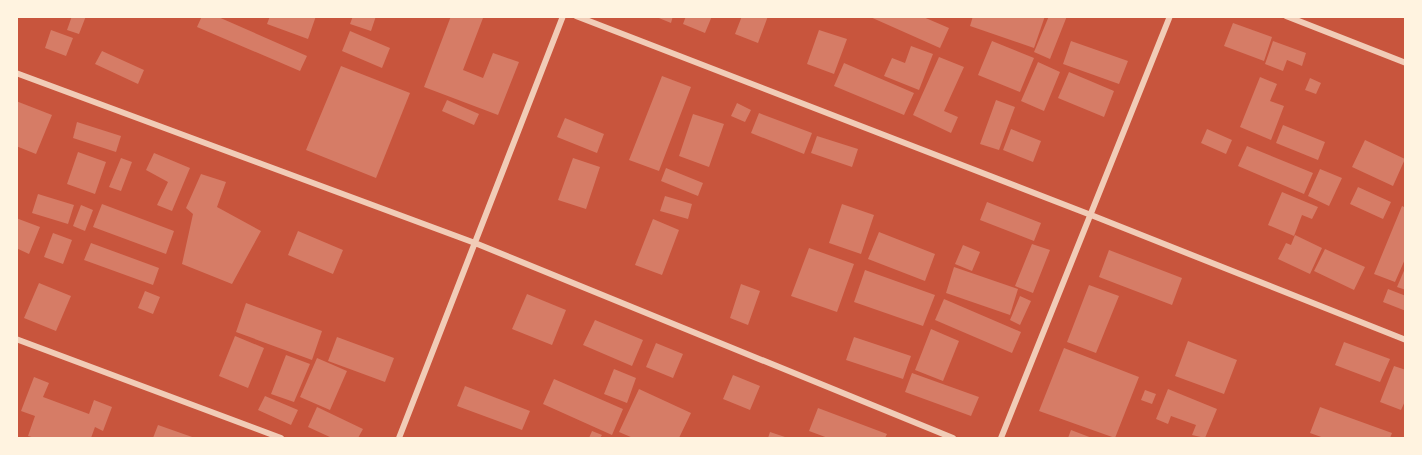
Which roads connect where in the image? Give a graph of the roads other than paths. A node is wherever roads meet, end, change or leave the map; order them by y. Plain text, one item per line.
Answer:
1 (563, 16) edge
2 (576, 16) edge
3 (1170, 16) edge
4 (1286, 16) edge
5 (1406, 63) edge
6 (16, 73) edge
7 (1091, 215) junction
8 (476, 243) junction
9 (16, 339) edge
10 (1406, 340) edge
11 (281, 438) edge
12 (399, 438) edge
13 (953, 438) edge
14 (1001, 438) edge

1 - 8 street
2 - 7 street
3 - 7 street
4 - 5 street
6 - 8 street
7 - 10 street
7 - 14 street
8 - 12 street
8 - 13 street
9 - 11 street

